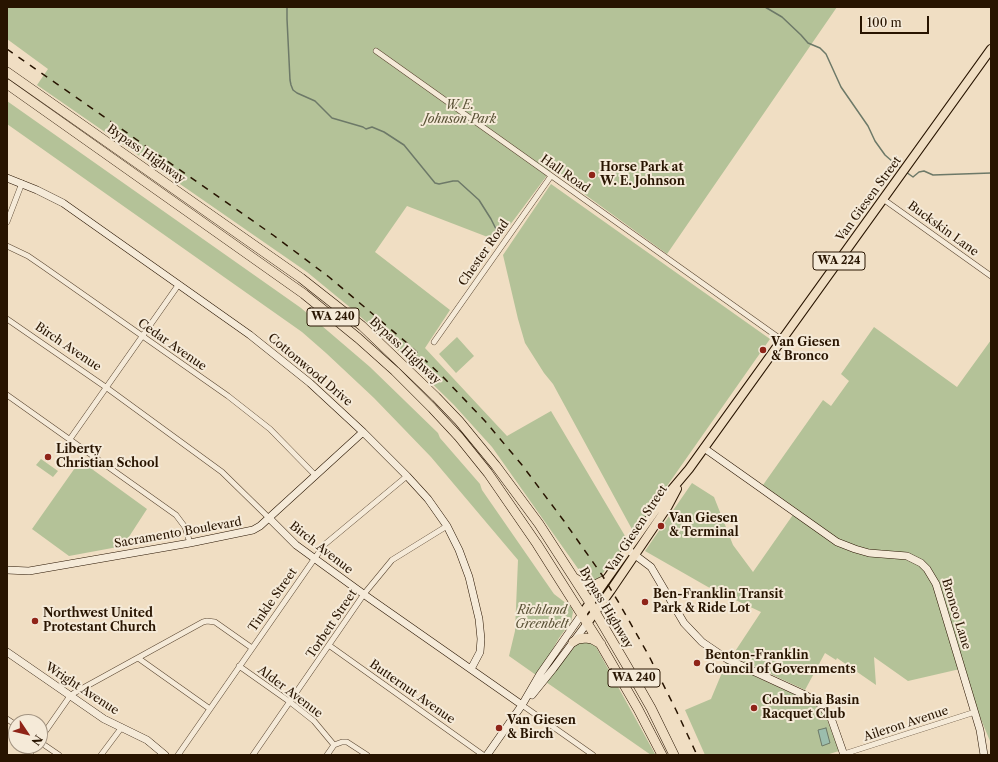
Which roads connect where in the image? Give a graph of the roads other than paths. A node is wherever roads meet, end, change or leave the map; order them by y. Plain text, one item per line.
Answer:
1 (991, 49) edge
2 (376, 51) dead end
3 (7, 72) edge
4 (7, 84) edge
5 (551, 176) junction
6 (7, 178) edge
7 (22, 183) junction
8 (883, 199) junction
9 (7, 222) edge
10 (7, 246) edge
11 (991, 276) edge
12 (179, 284) junction
13 (7, 319) edge
14 (143, 336) junction
15 (782, 340) junction
16 (434, 342) dead end
17 (107, 388) junction
18 (7, 395) edge
19 (363, 432) junction
20 (70, 439) junction
21 (704, 448) junction
22 (315, 474) junction
23 (407, 476) junction
24 (682, 479) junction
25 (269, 518) junction
26 (447, 526) junction
27 (190, 543) junction
28 (628, 549) junction
29 (635, 554) junction
30 (314, 559) junction
31 (7, 570) edge
32 (573, 576) junction
33 (605, 580) junction
34 (364, 594) junction
35 (590, 603) junction
36 (595, 612) junction
37 (582, 614) junction
38 (588, 622) junction
39 (573, 642) junction
40 (601, 644) junction
41 (330, 646) junction
42 (252, 648) junction
43 (7, 652) edge
44 (138, 658) junction
45 (239, 666) junction
46 (471, 669) junction
47 (70, 696) junction
48 (290, 702) junction
49 (522, 705) junction
50 (210, 709) junction
51 (975, 712) junction
52 (122, 727) junction
53 (48, 728) edge
54 (334, 745) junction
55 (48, 746) edge
56 (59, 755) edge
57 (101, 755) edge
58 (165, 755) edge
59 (178, 755) edge
60 (253, 755) edge
61 (327, 755) edge
62 (366, 755) edge
63 (484, 755) edge
64 (487, 755) edge
65 (593, 755) edge
66 (662, 755) edge
67 (674, 755) edge
68 (844, 755) edge
69 (984, 755) edge

1 - 8 main road, Van Giesen Street / WA 224
2 - 5 street, Hall Road
3 - 32 highway, Bypass Highway / WA 240
4 - 37 highway, Bypass Highway / WA 240
5 - 15 street, Hall Road
5 - 16 street, Chester Road
6 - 7 street, Cottonwood Drive
7 - 9 street
7 - 12 street, Cottonwood Drive
8 - 11 street, Buckskin Lane
8 - 15 main road, Van Giesen Street / WA 224
10 - 14 street, Cedar Avenue
12 - 14 street
12 - 19 street, Cottonwood Drive
13 - 17 street, Birch Avenue
14 - 17 street
14 - 22 street, Cedar Avenue
15 - 21 main road, Van Giesen Street / WA 224
17 - 20 street
17 - 25 street, Birch Avenue
18 - 20 street
19 - 22 street, Sacramento Boulevard
19 - 23 street, Cottonwood Drive
20 - 27 street
21 - 24 main road, Van Giesen Street / WA 224
21 - 51 street, Bronco Lane
22 - 25 street, Sacramento Boulevard
23 - 26 street, Cottonwood Drive
23 - 30 street, Tinkle Street
24 - 28 main road, Van Giesen Street / WA 224
24 - 29 main road, Van Giesen Street / WA 224
25 - 27 street, Sacramento Boulevard
25 - 30 street, Birch Avenue
26 - 34 street, Torbett Street
26 - 46 street, Cottonwood Drive
27 - 31 street, Sacramento Boulevard
28 - 29 street
28 - 33 main road, Van Giesen Street / WA 224
29 - 36 main road, Van Giesen Street / WA 224
29 - 68 street
30 - 34 street, Birch Avenue
30 - 42 street, Tinkle Street
32 - 33 highway
32 - 35 highway, Bypass Highway / WA 240
33 - 35 main road, Van Giesen Street / WA 224
34 - 41 street, Torbett Street
34 - 46 street, Birch Avenue
35 - 36 highway, Bypass Highway / WA 240
35 - 37 main road, Van Giesen Street / WA 224
36 - 38 main road, Van Giesen Street / WA 224
36 - 67 highway, Bypass Highway / WA 240
37 - 38 highway, Bypass Highway / WA 240
37 - 49 street, Van Giesen Street
38 - 39 street, Van Giesen Street
38 - 40 highway, Bypass Highway / WA 240
39 - 40 highway
39 - 49 street, Van Giesen Street
40 - 66 highway, Bypass Highway / WA 240
41 - 48 street, Torbett Street
41 - 63 street, Butternut Avenue
42 - 44 street
42 - 45 street, Tinkle Street
43 - 47 street, Wright Avenue
44 - 47 street
44 - 50 street
45 - 48 street, Alder Avenue
45 - 50 street, Tinkle Street
46 - 49 street, Birch Avenue
47 - 52 street, Wright Avenue
47 - 53 street
48 - 54 street, Alder Avenue
48 - 60 street, Torbett Street
49 - 64 street, Van Giesen Street
49 - 65 street, Birch Avenue
50 - 59 street, Tinkle Street
51 - 68 street, Aileron Avenue
51 - 69 street, Bronco Lane
52 - 57 street
52 - 58 street, Wright Avenue
54 - 61 street
54 - 62 street
55 - 56 street

